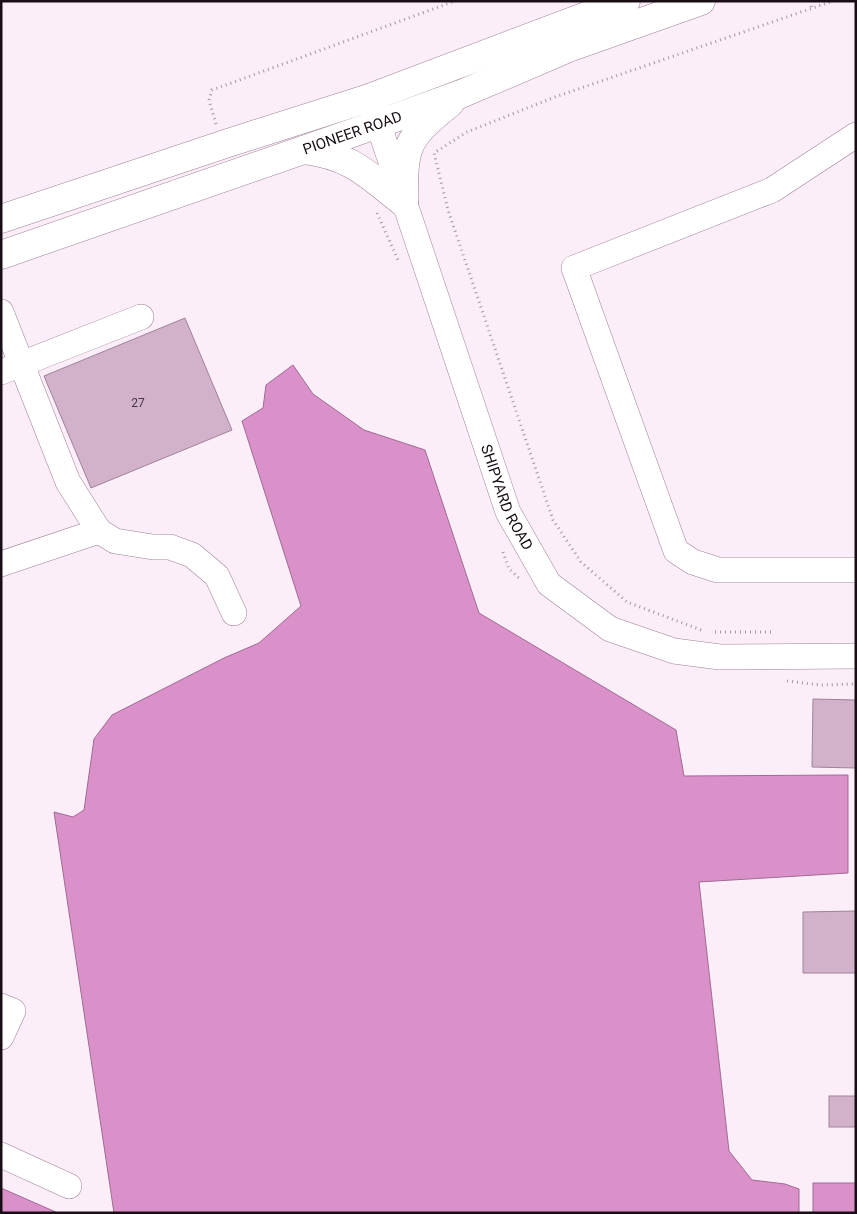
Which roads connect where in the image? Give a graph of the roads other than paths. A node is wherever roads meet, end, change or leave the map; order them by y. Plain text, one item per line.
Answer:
1 (626, 1) edge
2 (701, 1) edge
3 (461, 94) junction
4 (369, 98) junction
5 (378, 124) junction
6 (856, 135) edge
7 (305, 150) junction
8 (404, 203) junction
9 (1, 219) edge
10 (1, 256) edge
11 (1, 312) edge
12 (141, 317) dead end
13 (12, 368) edge
14 (99, 531) junction
15 (1, 564) edge
16 (856, 570) edge
17 (234, 613) dead end
18 (856, 656) edge
19 (1, 1006) edge
20 (1, 1037) edge
21 (1, 1154) edge
22 (69, 1186) dead end

1 - 4 main road, PIONEER ROAD
2 - 3 main road, PIONEER ROAD
3 - 5 main road, PIONEER ROAD
3 - 8 main road
4 - 5 street, SHIPYARD ROAD
4 - 9 main road, PIONEER ROAD
5 - 7 main road, PIONEER ROAD
5 - 8 street, SHIPYARD ROAD
6 - 16 street
7 - 8 main road
7 - 10 main road, PIONEER ROAD
8 - 18 street, SHIPYARD ROAD
11 - 13 street
12 - 13 street
13 - 14 street
14 - 15 street
14 - 17 street
19 - 20 street
21 - 22 street

